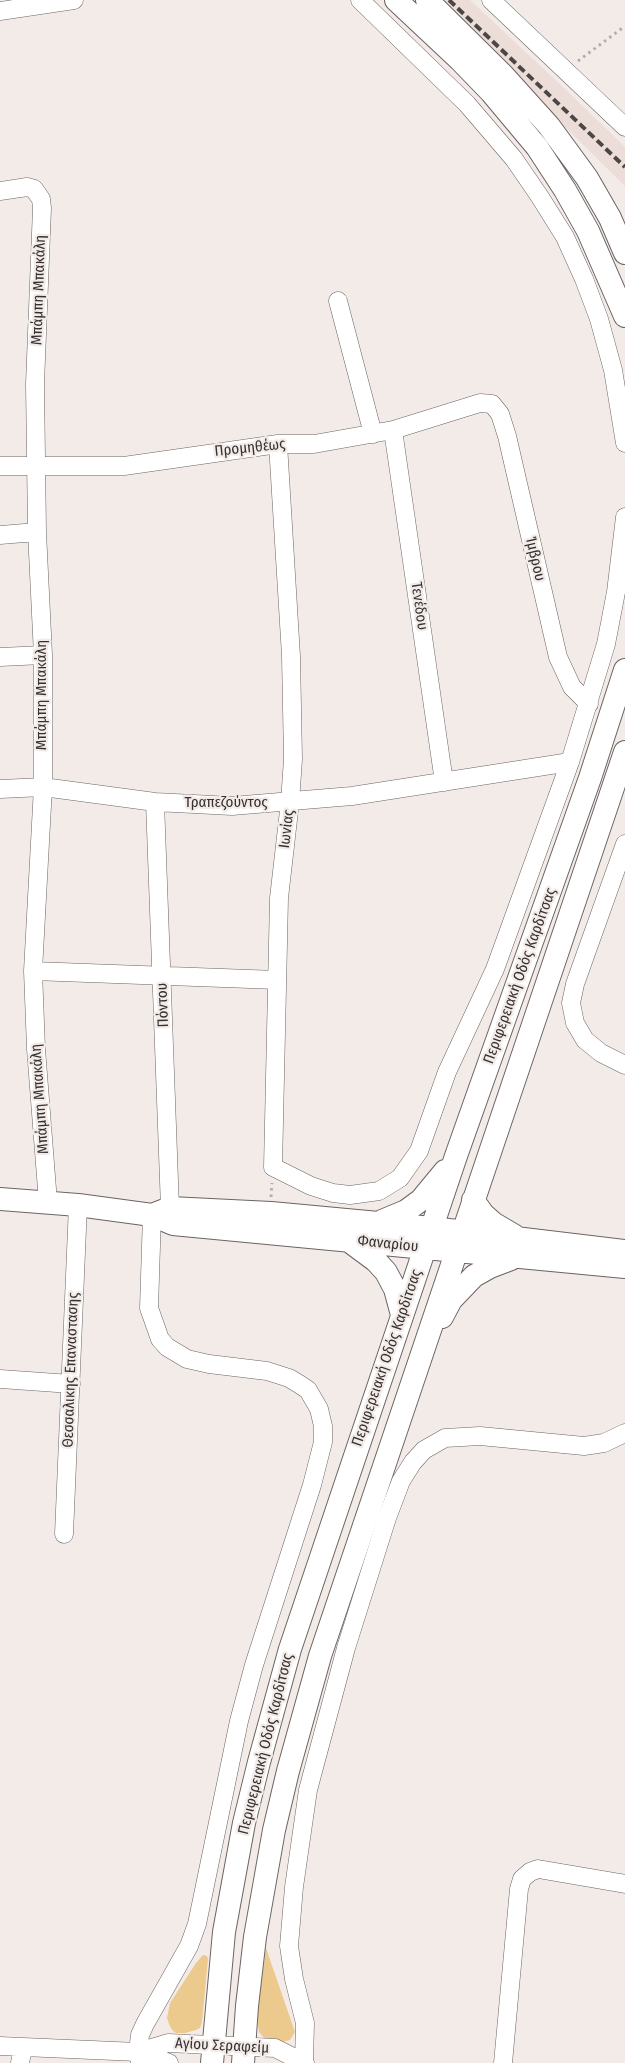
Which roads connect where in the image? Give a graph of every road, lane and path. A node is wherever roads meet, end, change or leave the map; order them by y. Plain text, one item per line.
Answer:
1 (74, 0) edge
2 (360, 0) edge
3 (396, 0) edge
4 (427, 0) edge
5 (491, 0) edge
6 (0, 11) edge
7 (625, 26) edge
8 (565, 70) junction
9 (625, 127) edge
10 (0, 191) edge
11 (625, 253) edge
12 (338, 301) dead end
13 (625, 316) edge
14 (495, 406) joint
15 (394, 430) junction
16 (373, 434) junction
17 (625, 443) edge
18 (278, 444) junction
19 (0, 466) edge
20 (35, 466) junction
21 (625, 517) edge
22 (37, 532) junction
23 (0, 535) edge
24 (43, 655) junction
25 (0, 657) edge
26 (625, 670) edge
27 (589, 704) junction
28 (625, 752) edge
29 (570, 762) junction
30 (444, 782) junction
31 (43, 787) junction
32 (0, 789) edge
33 (155, 802) junction
34 (290, 802) junction
35 (625, 844) edge
36 (32, 972) junction
37 (162, 976) junction
38 (277, 980) junction
39 (625, 1065) edge
40 (456, 1156) junction
41 (273, 1167) junction
42 (0, 1199) edge
43 (474, 1200) junction
44 (48, 1202) junction
45 (78, 1205) junction
46 (161, 1211) junction
47 (271, 1213) junction
48 (378, 1222) junction
49 (463, 1231) junction
50 (428, 1238) junction
51 (349, 1241) junction
52 (519, 1249) junction
53 (625, 1251) edge
54 (456, 1252) junction
55 (625, 1267) edge
56 (402, 1315) junction
57 (425, 1343) junction
58 (0, 1379) edge
59 (71, 1384) junction
60 (625, 1433) edge
61 (64, 1534) dead end
62 (625, 1884) edge
63 (0, 2046) edge
64 (212, 2054) edge
65 (22, 2055) edge
66 (243, 2055) edge
67 (139, 2058) edge
68 (169, 2063) edge
69 (304, 2063) edge
70 (313, 2063) edge
71 (503, 2063) edge

1 - 6 street
2 - 17 street
3 - 13 main road
4 - 11 main road
5 - 8 street
7 - 8 path
8 - 9 street
10 - 20 street, Μπάμπη Μπακάλη
12 - 16 street
14 - 15 street, Προμηθέως
14 - 27 street, Ίμβρου
15 - 16 street, Προμηθέως
15 - 30 street, Τενέδου
16 - 18 street, Προμηθέως
18 - 20 street, Προμηθέως
18 - 34 street, Ιωνίας
19 - 20 street, Προμηθέως
20 - 22 street, Μπάμπη Μπακάλη
21 - 27 street
22 - 23 street
22 - 24 street, Μπάμπη Μπακάλη
24 - 25 street
24 - 31 street, Μπάμπη Μπακάλη
26 - 40 main road, Περιφερειακή Οδός Καρδίτσας
27 - 29 street
28 - 43 main road, Περιφερειακή Οδός Καρδίτσας
29 - 30 street, Τραπεζούντος
29 - 41 street
30 - 34 street, Τραπεζούντος
31 - 32 street, Τραπεζούντος
31 - 33 street, Τραπεζούντος
31 - 36 street, Μπάμπη Μπακάλη
33 - 34 street, Τραπεζούντος
33 - 37 street, Πόντου
34 - 38 street, Ιωνίας
35 - 39 street
36 - 37 street
36 - 44 street, Μπάμπη Μπακάλη
37 - 38 street
37 - 46 street, Πόντου
38 - 41 street, Ιωνίας
40 - 48 main road
40 - 50 main road, Περιφερειακή Οδός Καρδίτσας
41 - 47 path
42 - 44 main road, Φαναρίου
43 - 49 main road, Περιφερειακή Οδός Καρδίτσας
43 - 52 main road
44 - 45 main road, Φαναρίου
45 - 46 main road, Φαναρίου
45 - 59 street, Θεσσαλικης Επαναστασης
46 - 47 main road, Φαναρίου
46 - 51 main road, Φαναρίου
46 - 67 street, Πόντου
47 - 48 main road, Φαναρίου
48 - 50 main road, Φαναρίου
49 - 50 main road, Φαναρίου
49 - 52 main road, Φαναρίου
49 - 54 main road, Περιφερειακή Οδός Καρδίτσας
50 - 51 main road, Φαναρίου
50 - 54 main road, Φαναρίου
50 - 56 main road, Περιφερειακή Οδός Καρδίτσας
51 - 56 main road
52 - 53 main road, Φαναρίου
52 - 54 main road, Φαναρίου
52 - 55 main road, Φαναρίου
52 - 57 main road
54 - 57 main road, Περιφερειακή Οδός Καρδίτσας
56 - 64 main road, Περιφερειακή Οδός Καρδίτσας
57 - 66 main road, Περιφερειακή Οδός Καρδίτσας
58 - 59 street
59 - 61 street, Θεσσαλικης Επαναστασης
60 - 69 street
62 - 71 street
63 - 65 street, Αγίου Σεραφείμ
64 - 66 street, Αγίου Σεραφείμ
64 - 67 street, Αγίου Σεραφείμ
65 - 67 street, Αγίου Σεραφείμ
66 - 69 street, Αγίου Σεραφείμ
67 - 68 street, Αγίου Σεραφείμ
69 - 70 street, Αγίου Σεραφείμ

